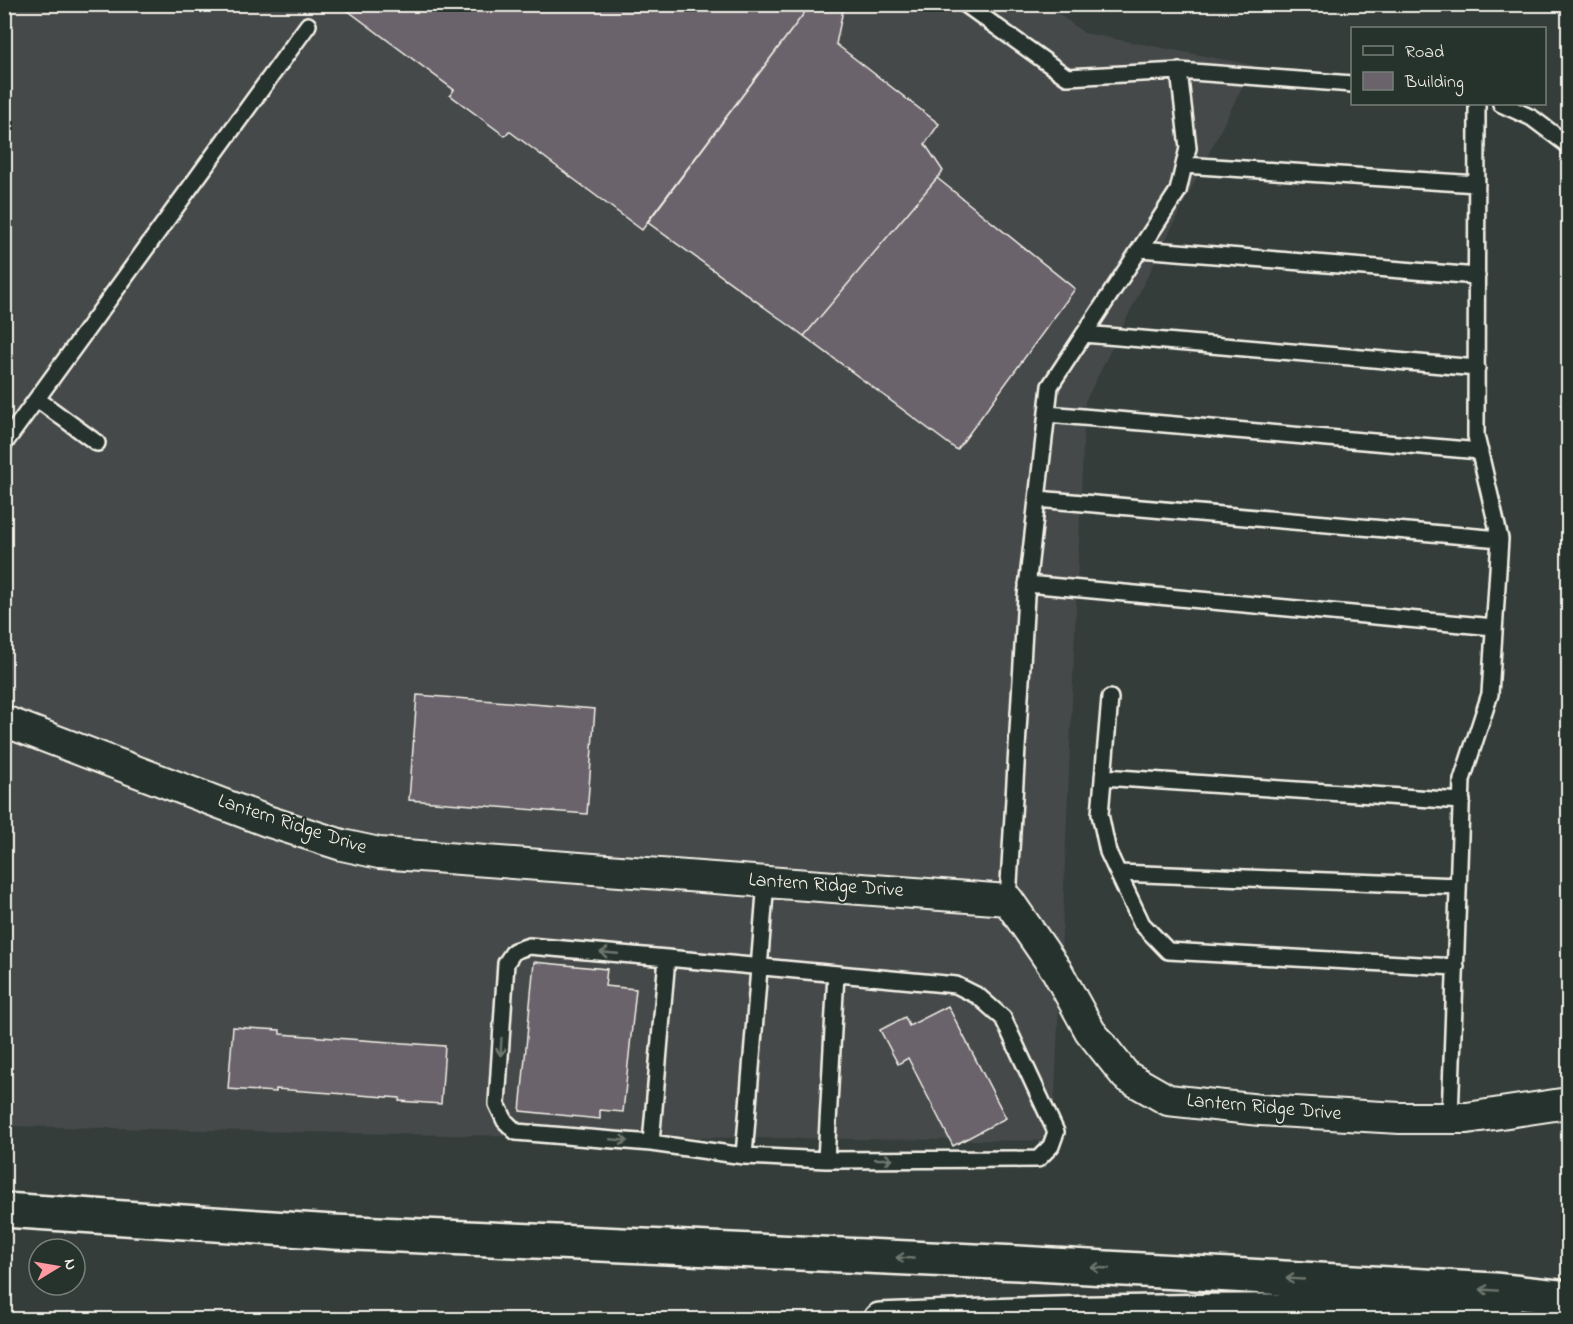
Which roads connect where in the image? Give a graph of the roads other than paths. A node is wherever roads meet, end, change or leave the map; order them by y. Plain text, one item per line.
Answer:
1 (965, 4) edge
2 (308, 25) dead end
3 (1179, 71) junction
4 (1351, 84) edge
5 (1477, 105) edge
6 (1503, 105) edge
7 (1569, 145) edge
8 (1184, 165) junction
9 (1477, 184) junction
10 (1140, 249) junction
11 (1477, 276) junction
12 (1084, 334) junction
13 (1477, 368) junction
14 (38, 399) junction
15 (1047, 414) junction
16 (97, 443) dead end
17 (4, 444) edge
18 (1480, 451) junction
19 (1037, 499) junction
20 (1500, 539) junction
21 (1027, 584) junction
22 (1494, 627) junction
23 (1110, 698) dead end
24 (4, 721) edge
25 (1103, 777) junction
26 (1462, 801) junction
27 (1118, 873) junction
28 (766, 881) junction
29 (1458, 886) junction
30 (1008, 900) junction
31 (667, 958) junction
32 (759, 967) junction
33 (1456, 968) junction
34 (836, 974) junction
35 (1569, 1103) edge
36 (1450, 1118) junction
37 (651, 1143) junction
38 (744, 1156) junction
39 (826, 1160) junction
40 (4, 1210) edge
41 (1569, 1298) edge
42 (1569, 1313) edge
43 (879, 1320) edge

1 - 3 lane
2 - 14 lane
3 - 4 lane
3 - 8 lane
5 - 9 lane
6 - 7 lane
8 - 9 lane
8 - 10 lane
9 - 11 lane
10 - 11 lane
10 - 12 lane
11 - 13 lane
12 - 13 lane
12 - 15 lane
13 - 18 lane
14 - 16 lane
14 - 17 lane
15 - 18 lane
15 - 19 lane
18 - 20 lane
19 - 20 lane
19 - 21 lane
20 - 22 lane
21 - 22 lane
21 - 30 lane
22 - 26 lane
23 - 25 lane
24 - 28 street, Lantern Ridge Drive
25 - 26 lane
25 - 27 lane
26 - 29 lane
27 - 29 lane
27 - 33 lane
28 - 30 street, Lantern Ridge Drive
28 - 32 lane
29 - 33 lane
30 - 36 street, Lantern Ridge Drive
31 - 32 lane
31 - 37 lane
31 -> 37 lane
32 - 34 lane
32 - 38 lane
33 - 36 lane
34 - 39 lane
39 -> 34 lane
35 - 36 street, Lantern Ridge Drive
37 - 38 lane
38 - 39 lane
41 -> 40 highway
42 - 43 highway

